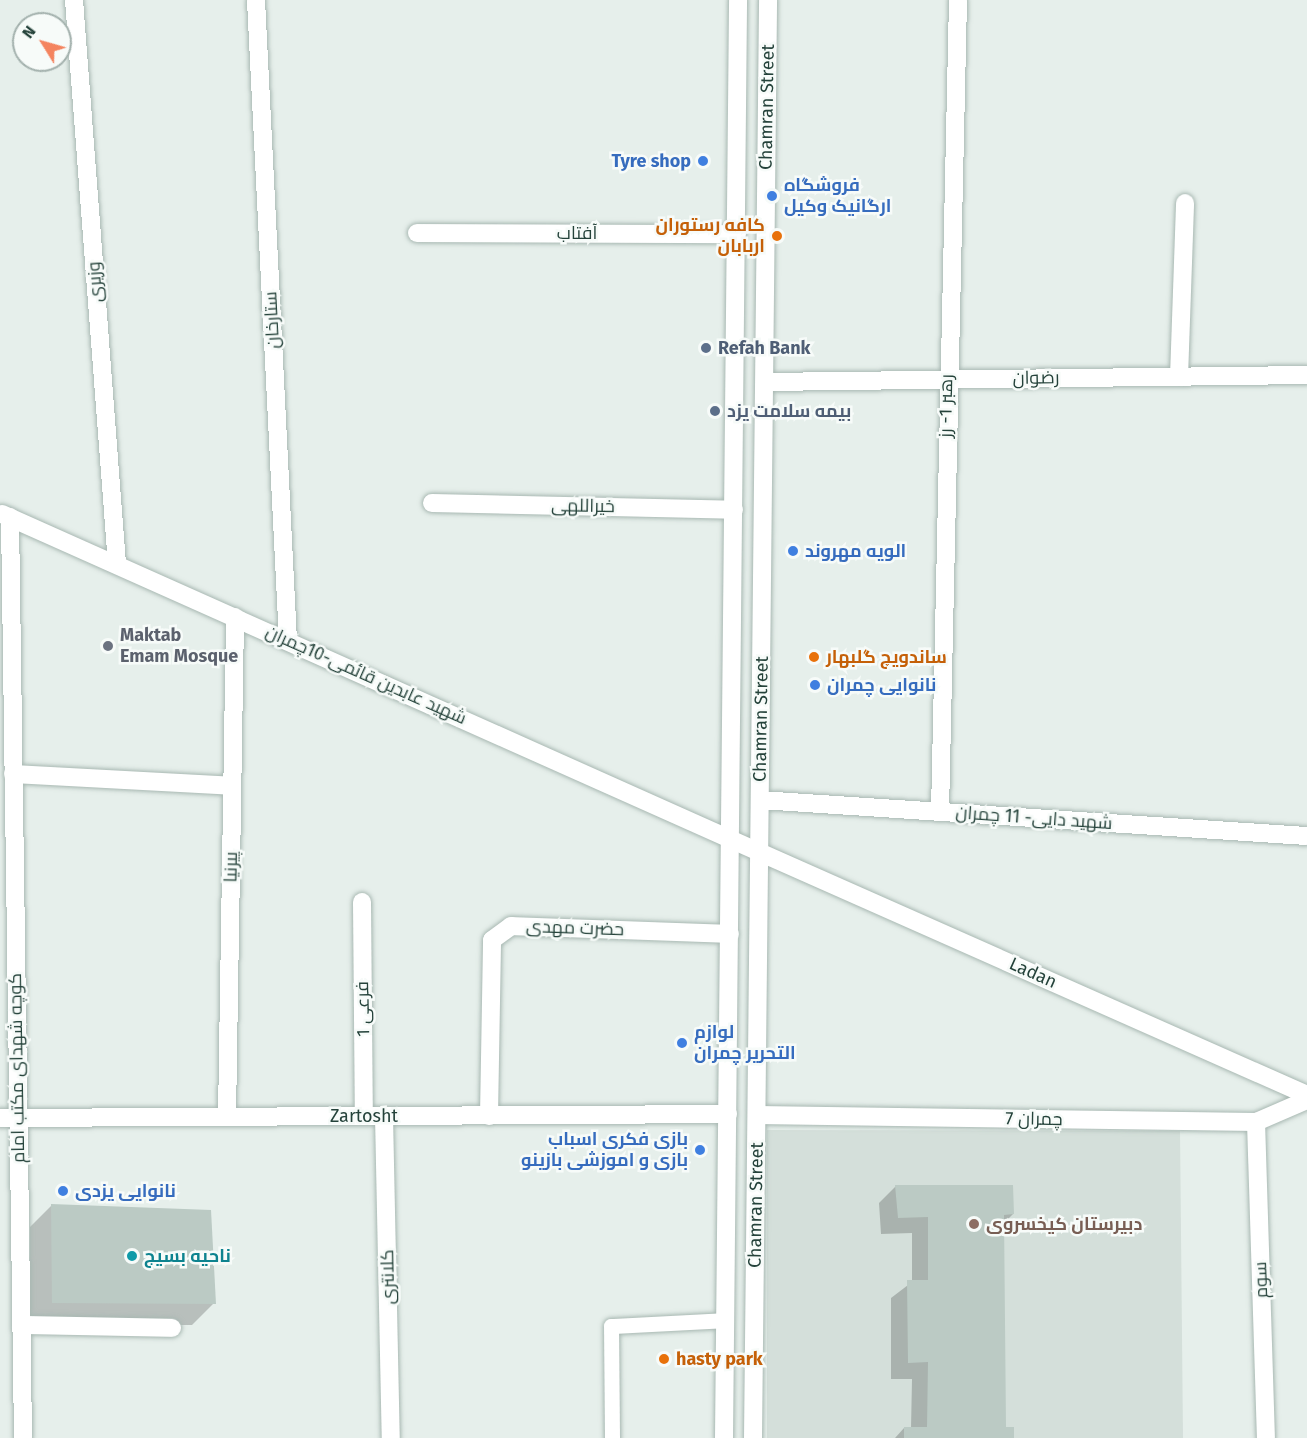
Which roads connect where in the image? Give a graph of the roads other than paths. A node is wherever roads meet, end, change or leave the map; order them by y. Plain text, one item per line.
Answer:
1 (74, 0) edge
2 (256, 0) edge
3 (738, 0) edge
4 (768, 0) edge
5 (958, 0) edge
6 (1185, 203) dead end
7 (417, 232) dead end
8 (737, 234) junction
9 (1307, 375) edge
10 (1179, 376) junction
11 (947, 379) junction
12 (765, 381) junction
13 (432, 502) dead end
14 (734, 510) junction
15 (5, 515) edge
16 (117, 564) junction
17 (235, 617) junction
18 (6, 634) edge
19 (288, 641) junction
20 (13, 774) junction
21 (232, 786) junction
22 (760, 800) junction
23 (940, 812) junction
24 (1307, 836) edge
25 (731, 838) junction
26 (759, 852) junction
27 (7, 872) edge
28 (362, 902) dead end
29 (730, 934) junction
30 (1307, 1097) edge
31 (728, 1114) junction
32 (757, 1115) junction
33 (364, 1116) junction
34 (384, 1116) junction
35 (489, 1116) junction
36 (227, 1117) junction
37 (9, 1118) edge
38 (1256, 1122) junction
39 (725, 1320) junction
40 (21, 1325) junction
41 (172, 1328) dead end
42 (23, 1438) edge
43 (391, 1438) edge
44 (612, 1438) edge
45 (724, 1438) edge
46 (753, 1438) edge
47 (1266, 1438) edge

1 - 16 street, وزیری
2 - 19 street, ستارخان
3 - 8 street, Chamran Street
4 - 12 street, Chamran Street
5 - 11 street, رهبر 1- رز
6 - 10 street
7 - 8 street, آفتاب
8 - 14 street, Chamran Street
9 - 10 street, رضوان
10 - 11 street, رضوان
11 - 12 street, رضوان
11 - 23 street, رهبر 1- رز
12 - 22 street, Chamran Street
13 - 14 street, خیراللهی
14 - 25 street, Chamran Street
15 - 16 street, شهید عابدین قائمی-10چمران
15 - 18 street, کوچه شهدای مکتب امام
16 - 17 street, شهید عابدین قائمی-10چمران
17 - 19 street, شهید عابدین قائمی-10چمران
17 - 21 street, پیرنیا
18 - 20 street, کوچه شهدای مکتب امام
19 - 25 street, شهید عابدین قائمی-10چمران
20 - 21 street
20 - 27 street, کوچه شهدای مکتب امام
21 - 36 street, پیرنیا
22 - 23 street, شهید دایی- 11 چمران
22 - 26 street, Chamran Street
23 - 24 street, شهید دایی- 11 چمران
25 - 26 street, شهید عابدین قائمی-10چمران
25 - 29 street, Chamran Street
26 - 30 street, Ladan
26 - 32 street, Chamran Street
27 - 37 street, کوچه شهدای مکتب امام
28 - 33 street, فرعی 1
29 - 31 street, Chamran Street
29 - 35 street, حضرت مهدی
30 - 38 street, چمران 7
31 - 35 street, Zartosht
31 - 39 street, Chamran Street
32 - 38 street, چمران 7
32 - 46 street, Chamran Street
33 - 34 street, Zartosht
33 - 36 street, Zartosht
34 - 35 street, Zartosht
34 - 43 street, کلانتری
36 - 37 street, Zartosht
37 - 40 street, کوچه شهدای مکتب امام
38 - 47 street, سوم
39 - 44 lane
39 - 45 street, Chamran Street
40 - 41 street
40 - 42 street, کوچه شهدای مکتب امام

